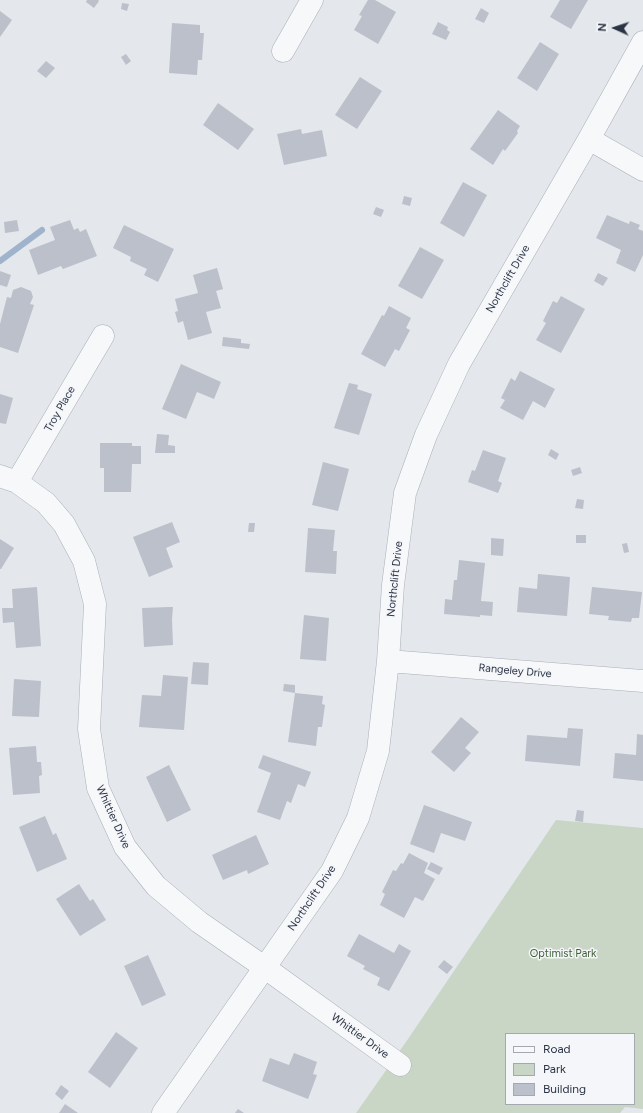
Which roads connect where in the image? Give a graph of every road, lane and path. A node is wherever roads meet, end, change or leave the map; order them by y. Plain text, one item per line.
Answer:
1 (312, 0) edge
2 (643, 42) edge
3 (283, 51) dead end
4 (589, 139) junction
5 (643, 170) edge
6 (103, 336) dead end
7 (9, 479) edge
8 (388, 660) junction
9 (643, 681) edge
10 (264, 967) junction
11 (400, 1065) dead end
12 (163, 1113) edge

1 - 3 street
2 - 4 street, Northclift Drive
4 - 5 street
4 - 8 street, Northclift Drive
6 - 7 street, Troy Place
7 - 10 street, Whittier Drive
8 - 9 street, Rangeley Drive
8 - 10 street, Northclift Drive
10 - 11 street, Whittier Drive
10 - 12 street, Northclift Drive

